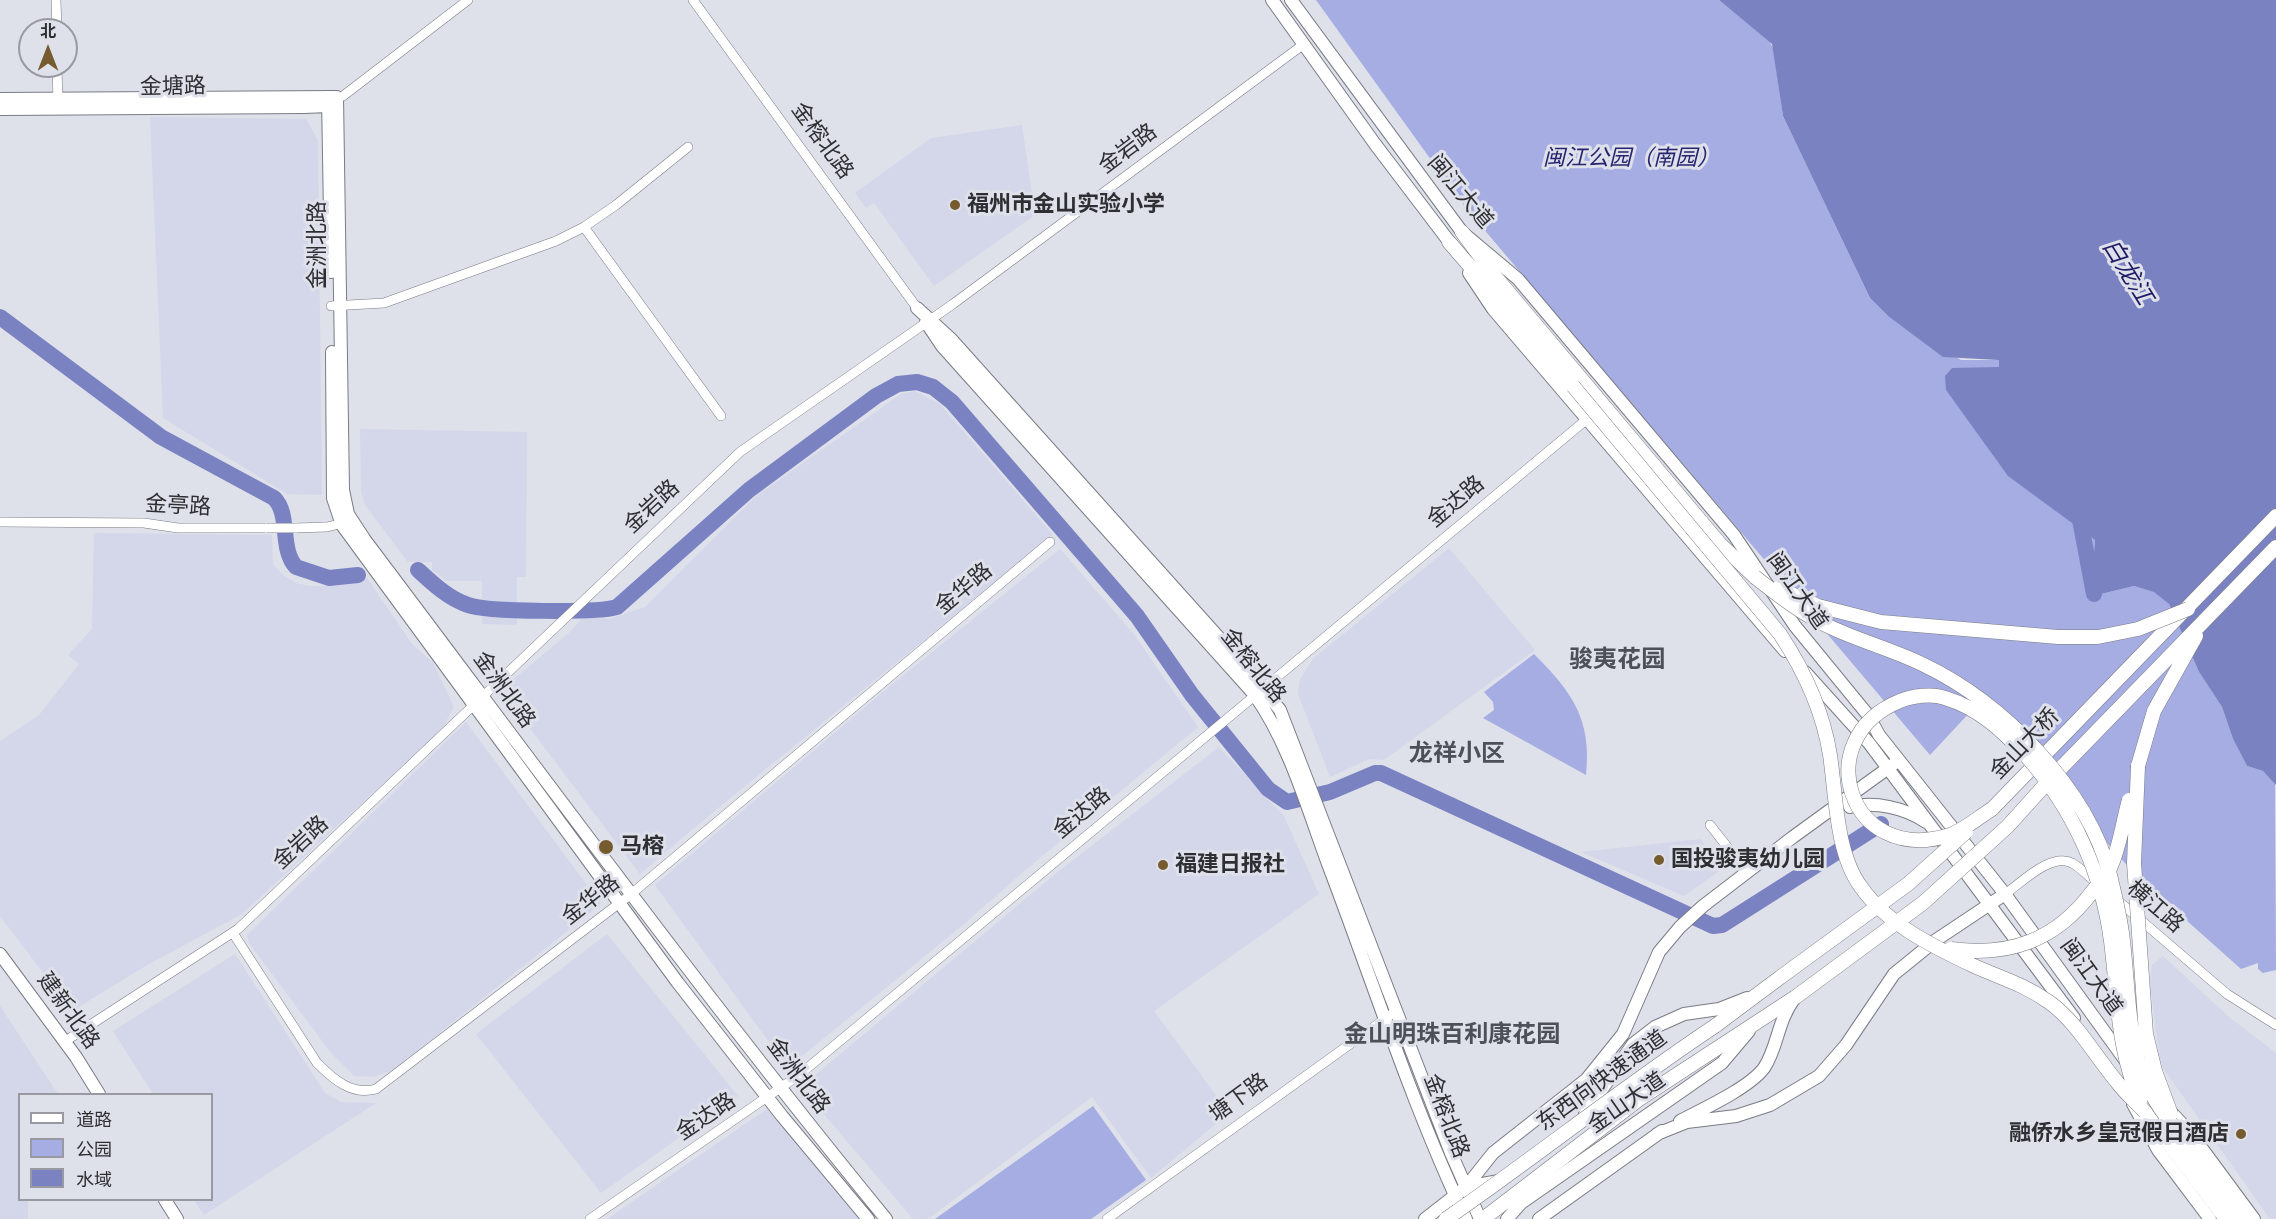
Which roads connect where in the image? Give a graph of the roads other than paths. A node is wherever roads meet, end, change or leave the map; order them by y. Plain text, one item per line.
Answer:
1 (56, 0) edge
2 (468, 0) edge
3 (693, 0) edge
4 (1272, 0) edge
5 (1292, 0) edge
6 (57, 18) edge
7 (1304, 44) junction
8 (57, 78) edge
9 (0, 99) edge
10 (335, 99) junction
11 (58, 104) junction
12 (0, 109) edge
13 (688, 147) dead end
14 (584, 227) junction
15 (1462, 232) junction
16 (1449, 242) junction
17 (335, 306) junction
18 (917, 308) joint
19 (928, 321) junction
20 (1577, 383) junction
21 (722, 416) dead end
22 (1586, 420) junction
23 (2276, 516) edge
24 (0, 522) edge
25 (347, 522) junction
26 (1050, 542) dead end
27 (2276, 547) edge
28 (1755, 577) junction
29 (2188, 609) junction
30 (2205, 621) junction
31 (1258, 690) junction
32 (478, 699) junction
33 (1900, 760) junction
34 (2138, 766) junction
35 (1888, 768) junction
36 (1992, 809) junction
37 (1822, 819) junction
38 (1710, 825) dead end
39 (1930, 825) junction
40 (1747, 872) junction
41 (2005, 894) junction
42 (630, 895) junction
43 (619, 904) junction
44 (1989, 904) junction
45 (232, 933) junction
46 (1942, 948) junction
47 (0, 954) edge
48 (1782, 976) joint
49 (1757, 994) junction
50 (1797, 996) junction
51 (1390, 1013) junction
52 (1766, 1015) junction
53 (2276, 1025) edge
54 (64, 1042) junction
55 (1633, 1044) junction
56 (1586, 1080) junction
57 (781, 1089) junction
58 (98, 1093) edge
59 (768, 1098) junction
60 (2145, 1112) junction
61 (2178, 1133) junction
62 (1657, 1134) junction
63 (1466, 1187) junction
64 (1455, 1195) junction
65 (166, 1201) edge
66 (177, 1219) edge
67 (590, 1219) edge
68 (868, 1219) edge
69 (886, 1219) edge
70 (1107, 1219) edge
71 (1425, 1219) edge
72 (1446, 1219) edge
73 (1466, 1219) edge
74 (1481, 1219) edge
75 (1507, 1219) edge
76 (1539, 1219) edge
77 (2210, 1219) edge
78 (2226, 1219) edge
79 (2241, 1219) edge
80 (2254, 1219) edge

1 - 6 street
2 - 10 street
3 - 18 street, 金榕北路
4 - 7 main road, 闽江大道
5 - 15 main road, 闽江大道
7 - 16 main road, 闽江大道
7 - 19 street, 金岩路
8 - 11 street
9 - 11 main road, 金塘路
10 - 11 main road, 金塘路
10 - 17 main road, 金洲北路
11 - 12 main road, 金塘路
13 - 14 street
14 - 17 street
14 - 21 street
15 - 20 highway
15 - 33 main road, 闽江大道
16 - 20 highway
16 - 22 main road, 闽江大道
17 - 25 main road, 金洲北路
18 - 19 main road, 金榕北路
19 - 31 main road, 金榕北路
19 - 32 street, 金岩路
20 - 28 highway
20 - 46 highway, bridge
22 - 31 street, 金达路
22 - 35 main road, 闽江大道
23 - 29 highway, 金山大桥
24 - 25 street, 金亭路, bridge
25 - 32 main road, 金洲北路
26 - 42 street, 金华路
27 - 30 highway, 金山大桥
28 - 29 highway, bridge
28 - 61 highway, bridge
29 - 36 highway, 金山大桥, bridge
30 - 34 highway
30 - 50 highway, 金山大桥, bridge
31 - 51 main road, 金榕北路
31 - 57 street, 金达路
32 - 42 main road, 金洲北路
32 - 43 main road, 金洲北路
32 - 45 street, 金岩路
33 - 35 main road
33 - 41 main road, 闽江大道
34 - 46 highway, bridge
34 - 61 highway, bridge
35 - 37 main road
35 - 39 main road, 闽江大道
36 - 48 highway, 金山大桥, bridge
36 - 60 highway, bridge
37 - 39 main road
37 - 40 main road
38 - 40 street
39 - 44 main road, 闽江大道
40 - 56 main road
41 - 44 main road
41 - 53 street, 横江路
41 - 80 main road, 闽江大道
42 - 43 street, 金华路
42 - 57 main road, 金洲北路
43 - 45 street, 金华路
43 - 59 main road, 金洲北路
44 - 62 main road
44 - 77 main road, 闽江大道
45 - 54 street, 金岩路
46 - 60 highway, bridge
47 - 54 main road, 建新北路
48 - 49 highway, 东西向快速通道
49 - 55 main road, 金山大道
49 - 72 highway, 东西向快速通道, bridge
50 - 52 highway, 东西向快速通道
50 - 62 main road
51 - 63 main road, 金榕北路
51 - 64 main road, 金榕北路
51 - 70 street, 塘下路
52 - 74 highway, 东西向快速通道
52 - 75 main road, 金山大道
54 - 58 main road, 建新北路
55 - 56 main road
55 - 63 main road, 金山大道
56 - 63 main road
57 - 59 street, 金达路
57 - 69 main road, 金洲北路
59 - 67 street, 金达路
59 - 68 main road, 金洲北路
60 - 78 highway
61 - 79 highway
62 - 76 main road
63 - 64 main road, 金山大道
63 - 74 main road, 金榕北路
64 - 71 main road, 金山大道
64 - 73 main road, 金榕北路
65 - 66 main road

